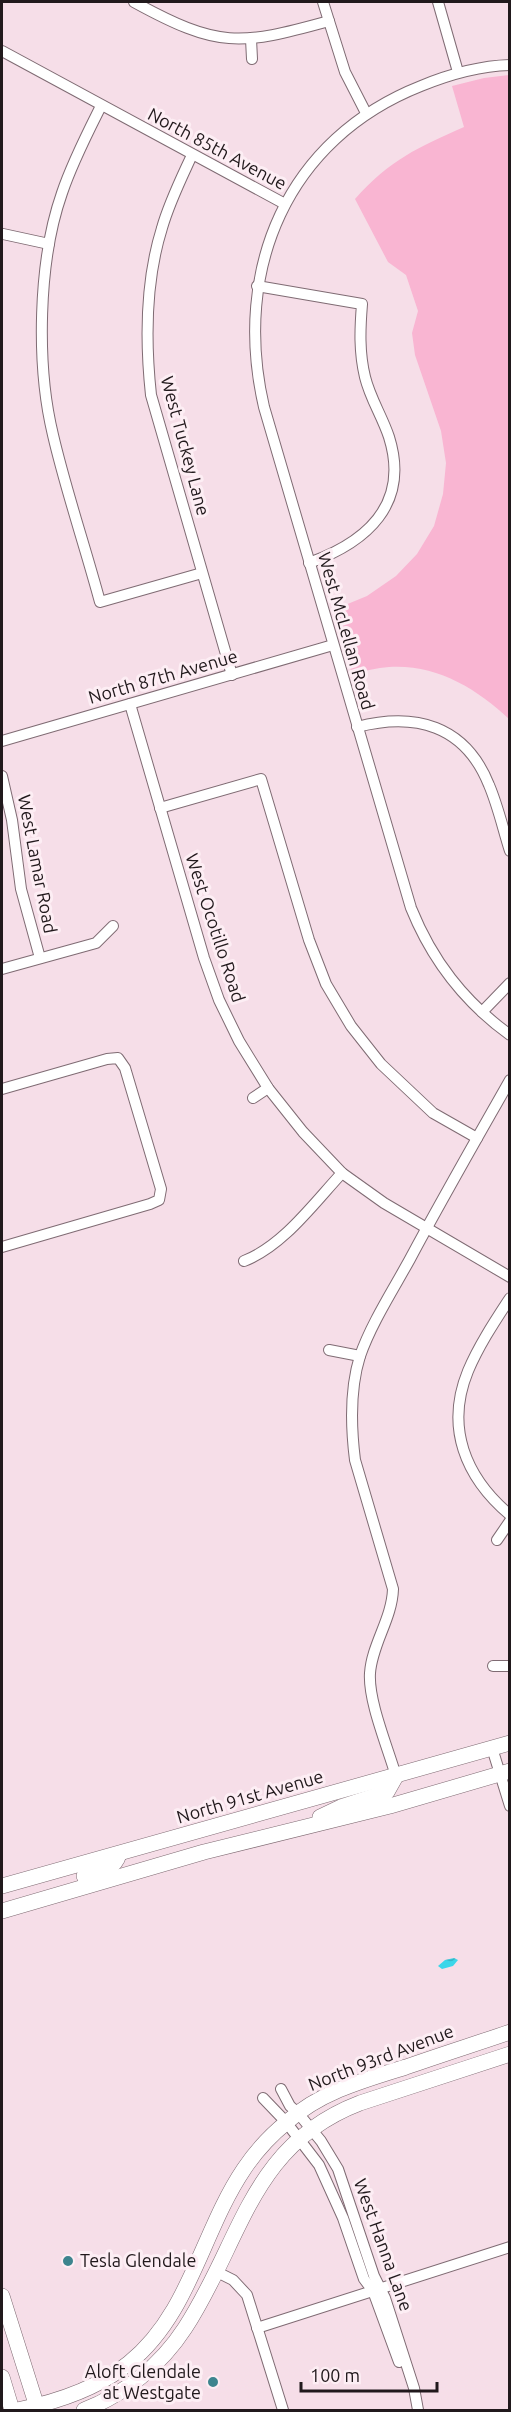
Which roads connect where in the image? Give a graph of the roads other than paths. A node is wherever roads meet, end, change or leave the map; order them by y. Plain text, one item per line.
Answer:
1 (134, 2) edge
2 (323, 2) edge
3 (438, 2) edge
4 (329, 21) junction
5 (251, 39) junction
6 (2, 51) edge
7 (252, 59) dead end
8 (510, 64) edge
9 (458, 72) junction
10 (101, 106) junction
11 (366, 113) junction
12 (192, 155) junction
13 (285, 204) junction
14 (3, 234) dead end
15 (49, 244) junction
16 (257, 286) junction
17 (309, 563) junction
18 (202, 573) junction
19 (333, 645) junction
20 (232, 675) junction
21 (130, 704) junction
22 (357, 727) junction
23 (2, 741) edge
24 (2, 776) edge
25 (160, 808) junction
26 (510, 851) edge
27 (113, 926) dead end
28 (40, 958) junction
29 (2, 969) edge
30 (510, 983) edge
31 (482, 1012) junction
32 (510, 1035) edge
33 (510, 1080) edge
34 (268, 1088) junction
35 (2, 1089) edge
36 (253, 1098) dead end
37 (477, 1138) junction
38 (342, 1173) junction
39 (425, 1228) junction
40 (2, 1247) edge
41 (244, 1261) dead end
42 (510, 1277) edge
43 (510, 1298) edge
44 (329, 1350) dead end
45 (360, 1356) junction
46 (510, 1515) edge
47 (510, 1521) edge
48 (496, 1540) dead end
49 (493, 1666) dead end
50 (510, 1666) edge
51 (509, 1744) edge
52 (492, 1748) junction
53 (504, 1772) edge
54 (396, 1776) junction
55 (510, 1806) edge
56 (302, 1827) junction
57 (119, 1854) junction
58 (2, 1886) edge
59 (34, 1901) junction
60 (2, 1911) edge
61 (510, 2032) edge
62 (510, 2054) edge
63 (281, 2089) dead end
64 (263, 2098) dead end
65 (292, 2118) junction
66 (305, 2134) junction
67 (510, 2247) edge
68 (215, 2271) junction
69 (377, 2290) junction
70 (2, 2296) edge
71 (257, 2328) junction
72 (2, 2377) edge
73 (37, 2408) edge
74 (12, 2410) edge
75 (17, 2410) edge
76 (84, 2410) edge
77 (283, 2410) edge
78 (418, 2410) edge

1 - 5 street
2 - 4 street
3 - 9 street
4 - 5 street
4 - 11 street
5 - 7 street
6 - 10 street, North 85th Avenue
8 - 9 street, North 85th Avenue
9 - 11 street, North 85th Avenue
10 - 12 street, North 85th Avenue
10 - 15 street
11 - 13 street, North 85th Avenue
12 - 13 street, North 85th Avenue
12 - 18 street, West Tuckey Lane
13 - 16 street, West McLellan Road
14 - 15 street
15 - 18 street
16 - 17 street, West McLellan Road
16 - 17 street
17 - 19 street, West McLellan Road
18 - 20 street, West Tuckey Lane
19 - 20 street, North 87th Avenue
19 - 22 street, West McLellan Road
20 - 21 street, North 87th Avenue
21 - 23 street, North 87th Avenue
21 - 25 street, West Ocotillo Road
22 - 26 street
22 - 31 street, West McLellan Road
24 - 28 street, West Lamar Road
25 - 34 street, West Ocotillo Road
25 - 37 street
27 - 28 street
28 - 29 street
30 - 31 street
31 - 32 street, West McLellan Road
33 - 37 street
34 - 36 street
34 - 38 street, West Ocotillo Road
35 - 40 street
37 - 39 street
38 - 39 street, West Ocotillo Road
38 - 41 street
39 - 42 street
39 - 45 street
43 - 46 street
44 - 45 street
45 - 54 street
47 - 48 street
49 - 50 street
51 - 52 main road, North 91st Avenue
52 - 53 street
52 - 54 main road, North 91st Avenue
53 - 55 street
53 - 56 main road
54 - 56 main road
54 - 57 main road, North 91st Avenue
56 - 59 main road
57 - 58 main road, North 91st Avenue
57 - 59 main road
59 - 60 main road
61 - 65 main road, North 93rd Avenue
62 - 66 main road, North 93rd Avenue
63 - 65 street
64 - 65 street
65 - 66 street, West Hanna Lane
65 - 73 main road, North 93rd Avenue
66 - 68 main road, North 93rd Avenue
66 - 69 street, West Hanna Lane
66 - 69 street, West Hanna Lane
67 - 69 street
68 - 71 street
68 - 76 main road, North 93rd Avenue
69 - 71 street
69 - 78 street, West Hanna Lane
70 - 73 main road
71 - 77 street
72 - 74 main road
73 - 75 main road, North 93rd Avenue

